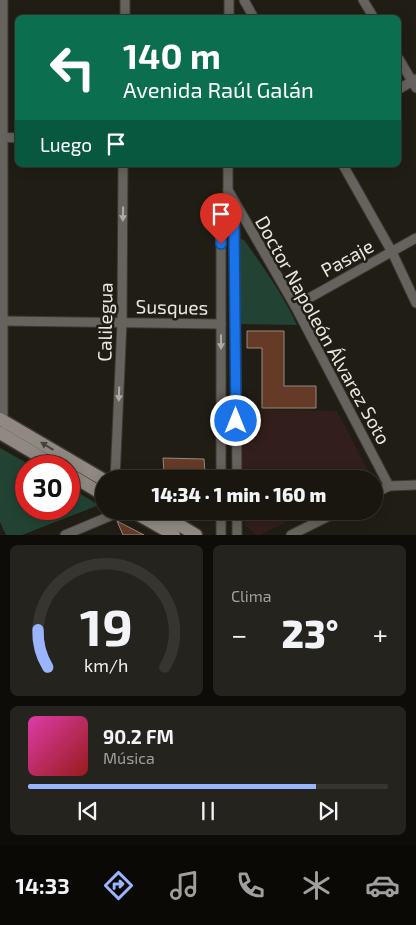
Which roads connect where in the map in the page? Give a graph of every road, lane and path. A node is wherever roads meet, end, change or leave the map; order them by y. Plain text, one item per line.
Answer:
1 (3, 0) edge
2 (125, 0) edge
3 (230, 0) edge
4 (244, 0) edge
5 (363, 0) edge
6 (125, 15) edge
7 (229, 15) edge
8 (252, 15) edge
9 (372, 15) edge
10 (401, 62) edge
11 (415, 83) edge
12 (401, 89) edge
13 (2, 137) edge
14 (15, 138) edge
15 (123, 167) edge
16 (228, 167) edge
17 (344, 167) edge
18 (228, 190) junction
19 (228, 208) junction
20 (416, 238) edge
21 (392, 252) junction
22 (416, 303) edge
23 (295, 306) junction
24 (3, 321) junction
25 (122, 322) junction
26 (221, 324) junction
27 (1, 426) edge
28 (41, 455) edge
29 (115, 470) edge
30 (220, 470) edge
31 (237, 470) edge
32 (95, 475) edge
33 (80, 481) edge
34 (416, 485) edge
35 (389, 486) junction
36 (383, 489) edge
37 (95, 490) edge
38 (101, 520) edge
39 (148, 520) edge
40 (171, 520) edge
41 (220, 520) edge
42 (237, 520) edge
43 (321, 520) edge
44 (65, 535) edge
45 (174, 535) edge
46 (196, 535) edge
47 (220, 535) edge
48 (237, 535) edge
49 (291, 535) edge

1 - 13 street
2 - 6 street
3 - 7 street
4 - 8 street
5 - 9 street
10 - 11 street
11 - 12 street
13 - 14 street
13 - 24 street
15 -> 25 street, Calilegua
16 - 18 street
17 - 21 street
18 - 19 street
18 - 23 street, Doctor Napoleón Álvarez Soto
19 - 26 street
19 - 31 street
20 - 21 street, Pasaje
21 - 22 street
21 - 23 street, Pasaje
23 - 35 street, Doctor Napoleón Álvarez Soto
24 - 25 street, Susques
24 - 27 street
25 - 26 street, Susques
25 -> 29 street, Calilegua
26 -> 30 street
27 - 28 main road
32 -> 27 main road
33 - 37 main road
34 - 35 street
35 - 36 street
38 - 44 street
39 - 45 main road
40 - 46 main road
41 - 47 street
42 - 48 street
43 - 49 street

